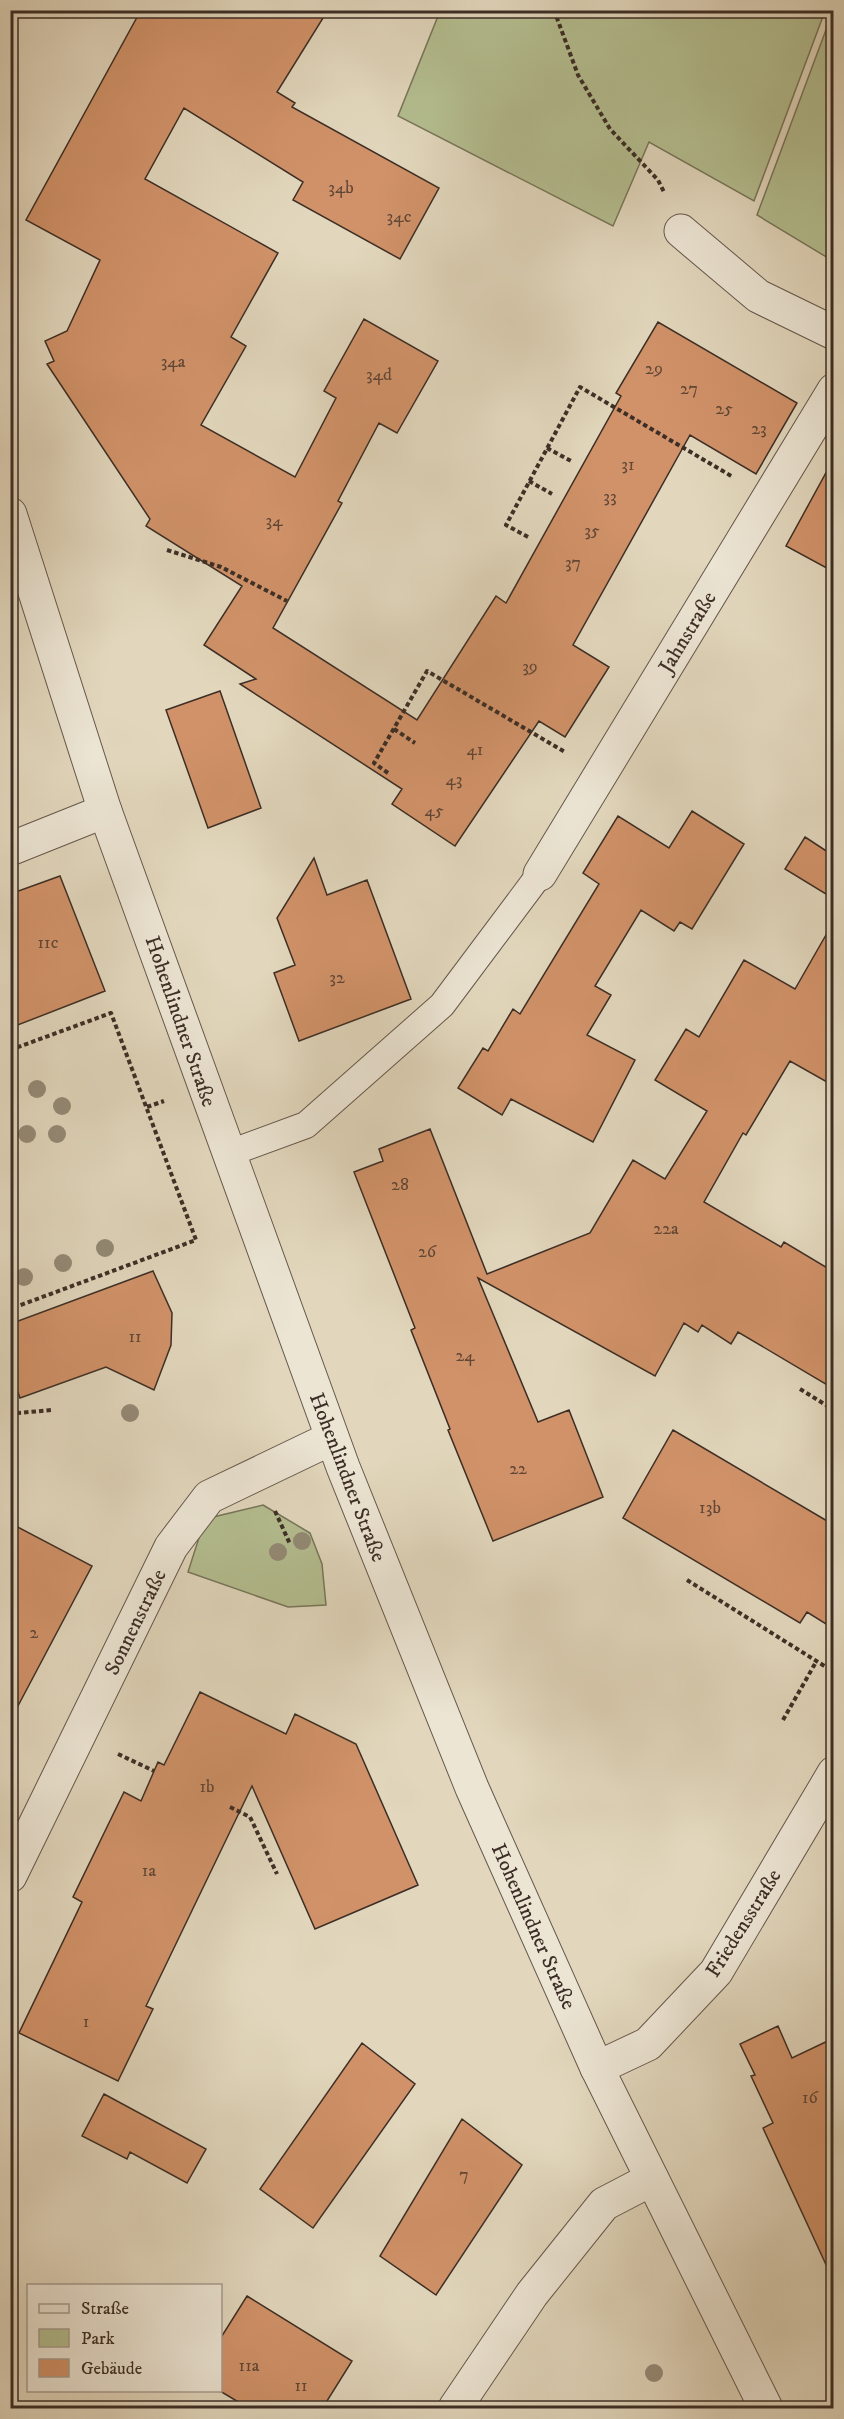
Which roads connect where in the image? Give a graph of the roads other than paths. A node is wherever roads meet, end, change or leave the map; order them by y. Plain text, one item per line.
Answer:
1 (681, 231) road end
2 (834, 333) edge
3 (834, 390) edge
4 (10, 514) edge
5 (105, 811) junction
6 (10, 849) edge
7 (540, 874) joint
8 (227, 1154) junction
9 (332, 1438) junction
10 (834, 1773) edge
11 (10, 1876) edge
12 (597, 2068) junction
13 (652, 2179) junction
14 (455, 2409) edge
15 (766, 2409) edge

1 - 2 street
3 - 7 street, Jahnstraße
4 - 5 street, Hohenlindner Straße
5 - 6 street
5 - 8 street, Hohenlindner Straße
7 - 8 lane
8 - 9 street, Hohenlindner Straße
9 - 11 street, Sonnenstraße
9 - 12 street, Hohenlindner Straße
10 - 12 street, Friedensstraße
12 - 13 street, Hohenlindner Straße
13 - 14 street
13 - 15 street, Hohenlindner Straße

